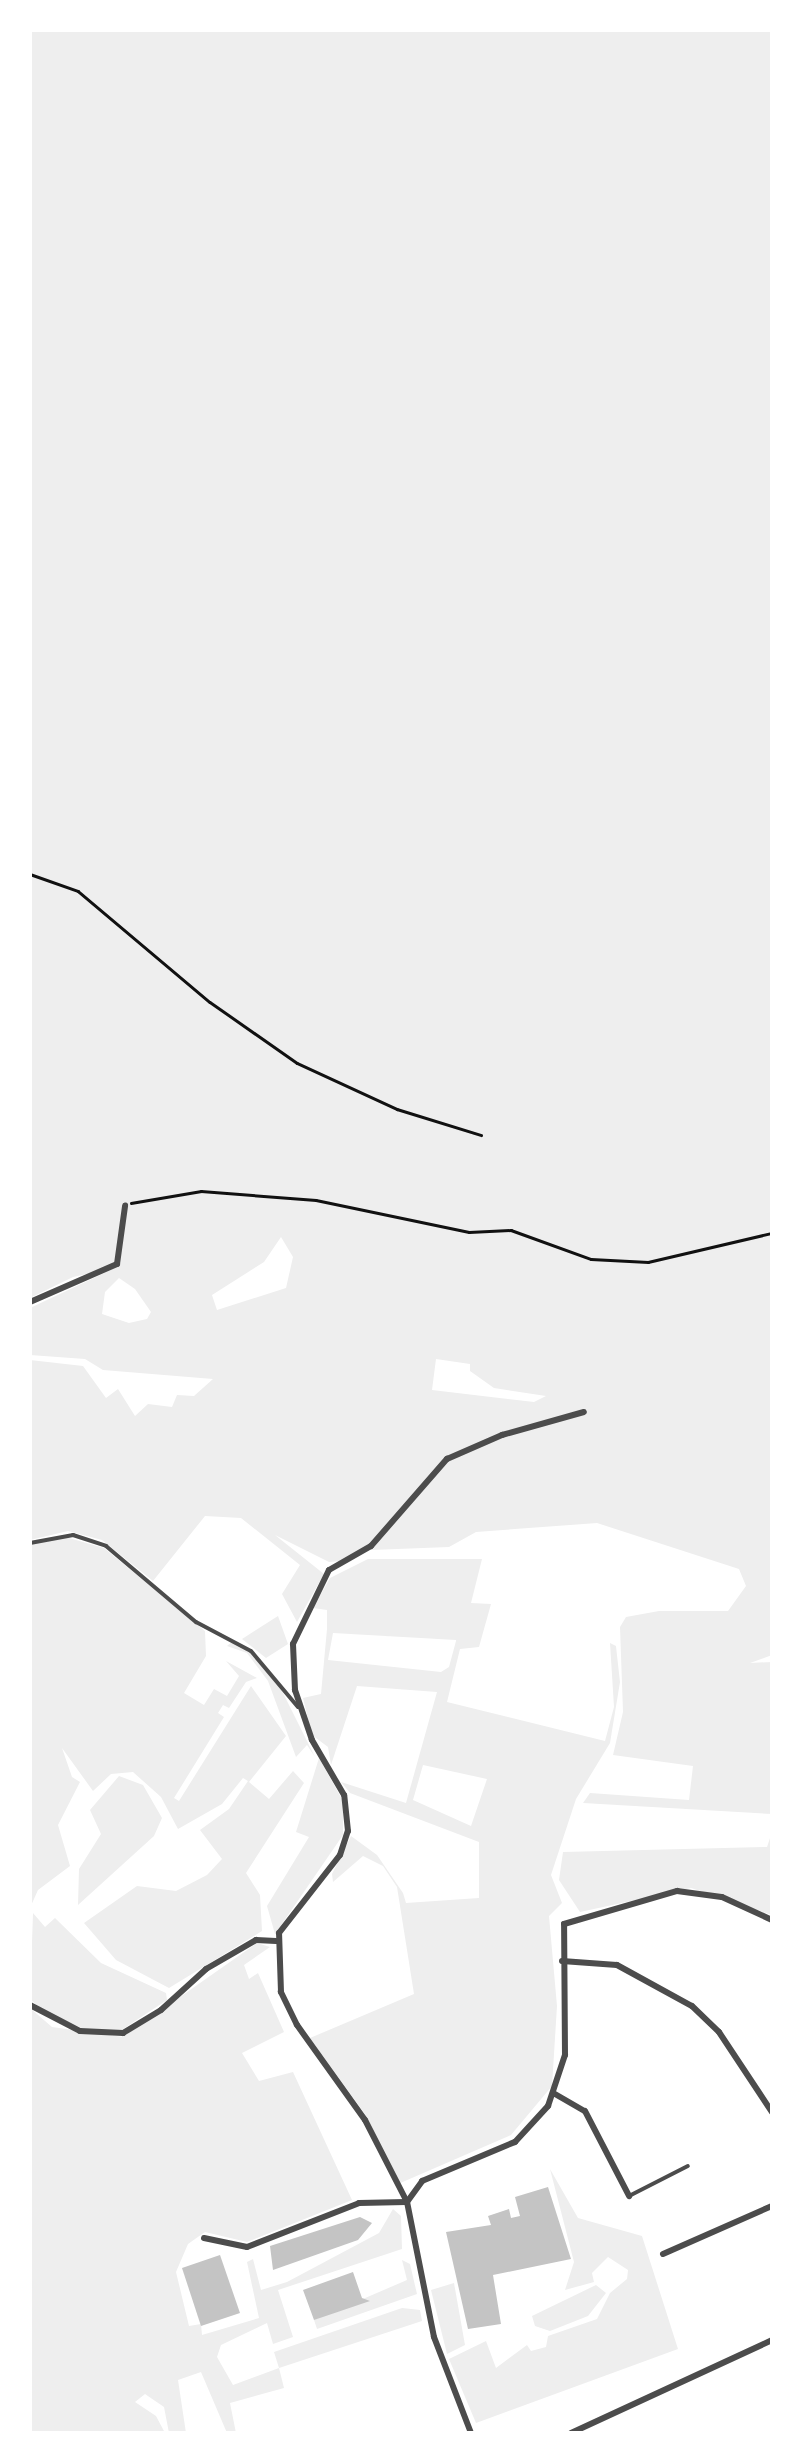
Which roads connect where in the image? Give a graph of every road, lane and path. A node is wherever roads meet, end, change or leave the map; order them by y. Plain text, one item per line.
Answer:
1 (30, 874) edge
2 (481, 1135) dead end
3 (125, 1206) joint
4 (772, 1233) edge
5 (30, 1302) edge
6 (584, 1412) dead end
7 (30, 1543) edge
8 (303, 1715) junction
9 (772, 1920) edge
10 (276, 1941) junction
11 (562, 1961) junction
12 (30, 2004) edge
13 (555, 2094) junction
14 (772, 2112) edge
15 (688, 2166) dead end
16 (628, 2196) joint
17 (407, 2202) junction
18 (772, 2206) edge
19 (204, 2238) dead end
20 (663, 2254) dead end
21 (772, 2340) edge
22 (471, 2433) edge
23 (571, 2433) edge

1 - 2 path
3 - 4 path
3 - 5 street
6 - 8 street
7 - 8 lane
8 - 10 street
9 - 11 street
10 - 12 street
10 - 17 street
11 - 13 street
11 - 14 street
13 - 16 street
13 - 17 street
15 - 16 lane
17 - 19 street
17 - 22 street
18 - 20 street
21 - 23 street

